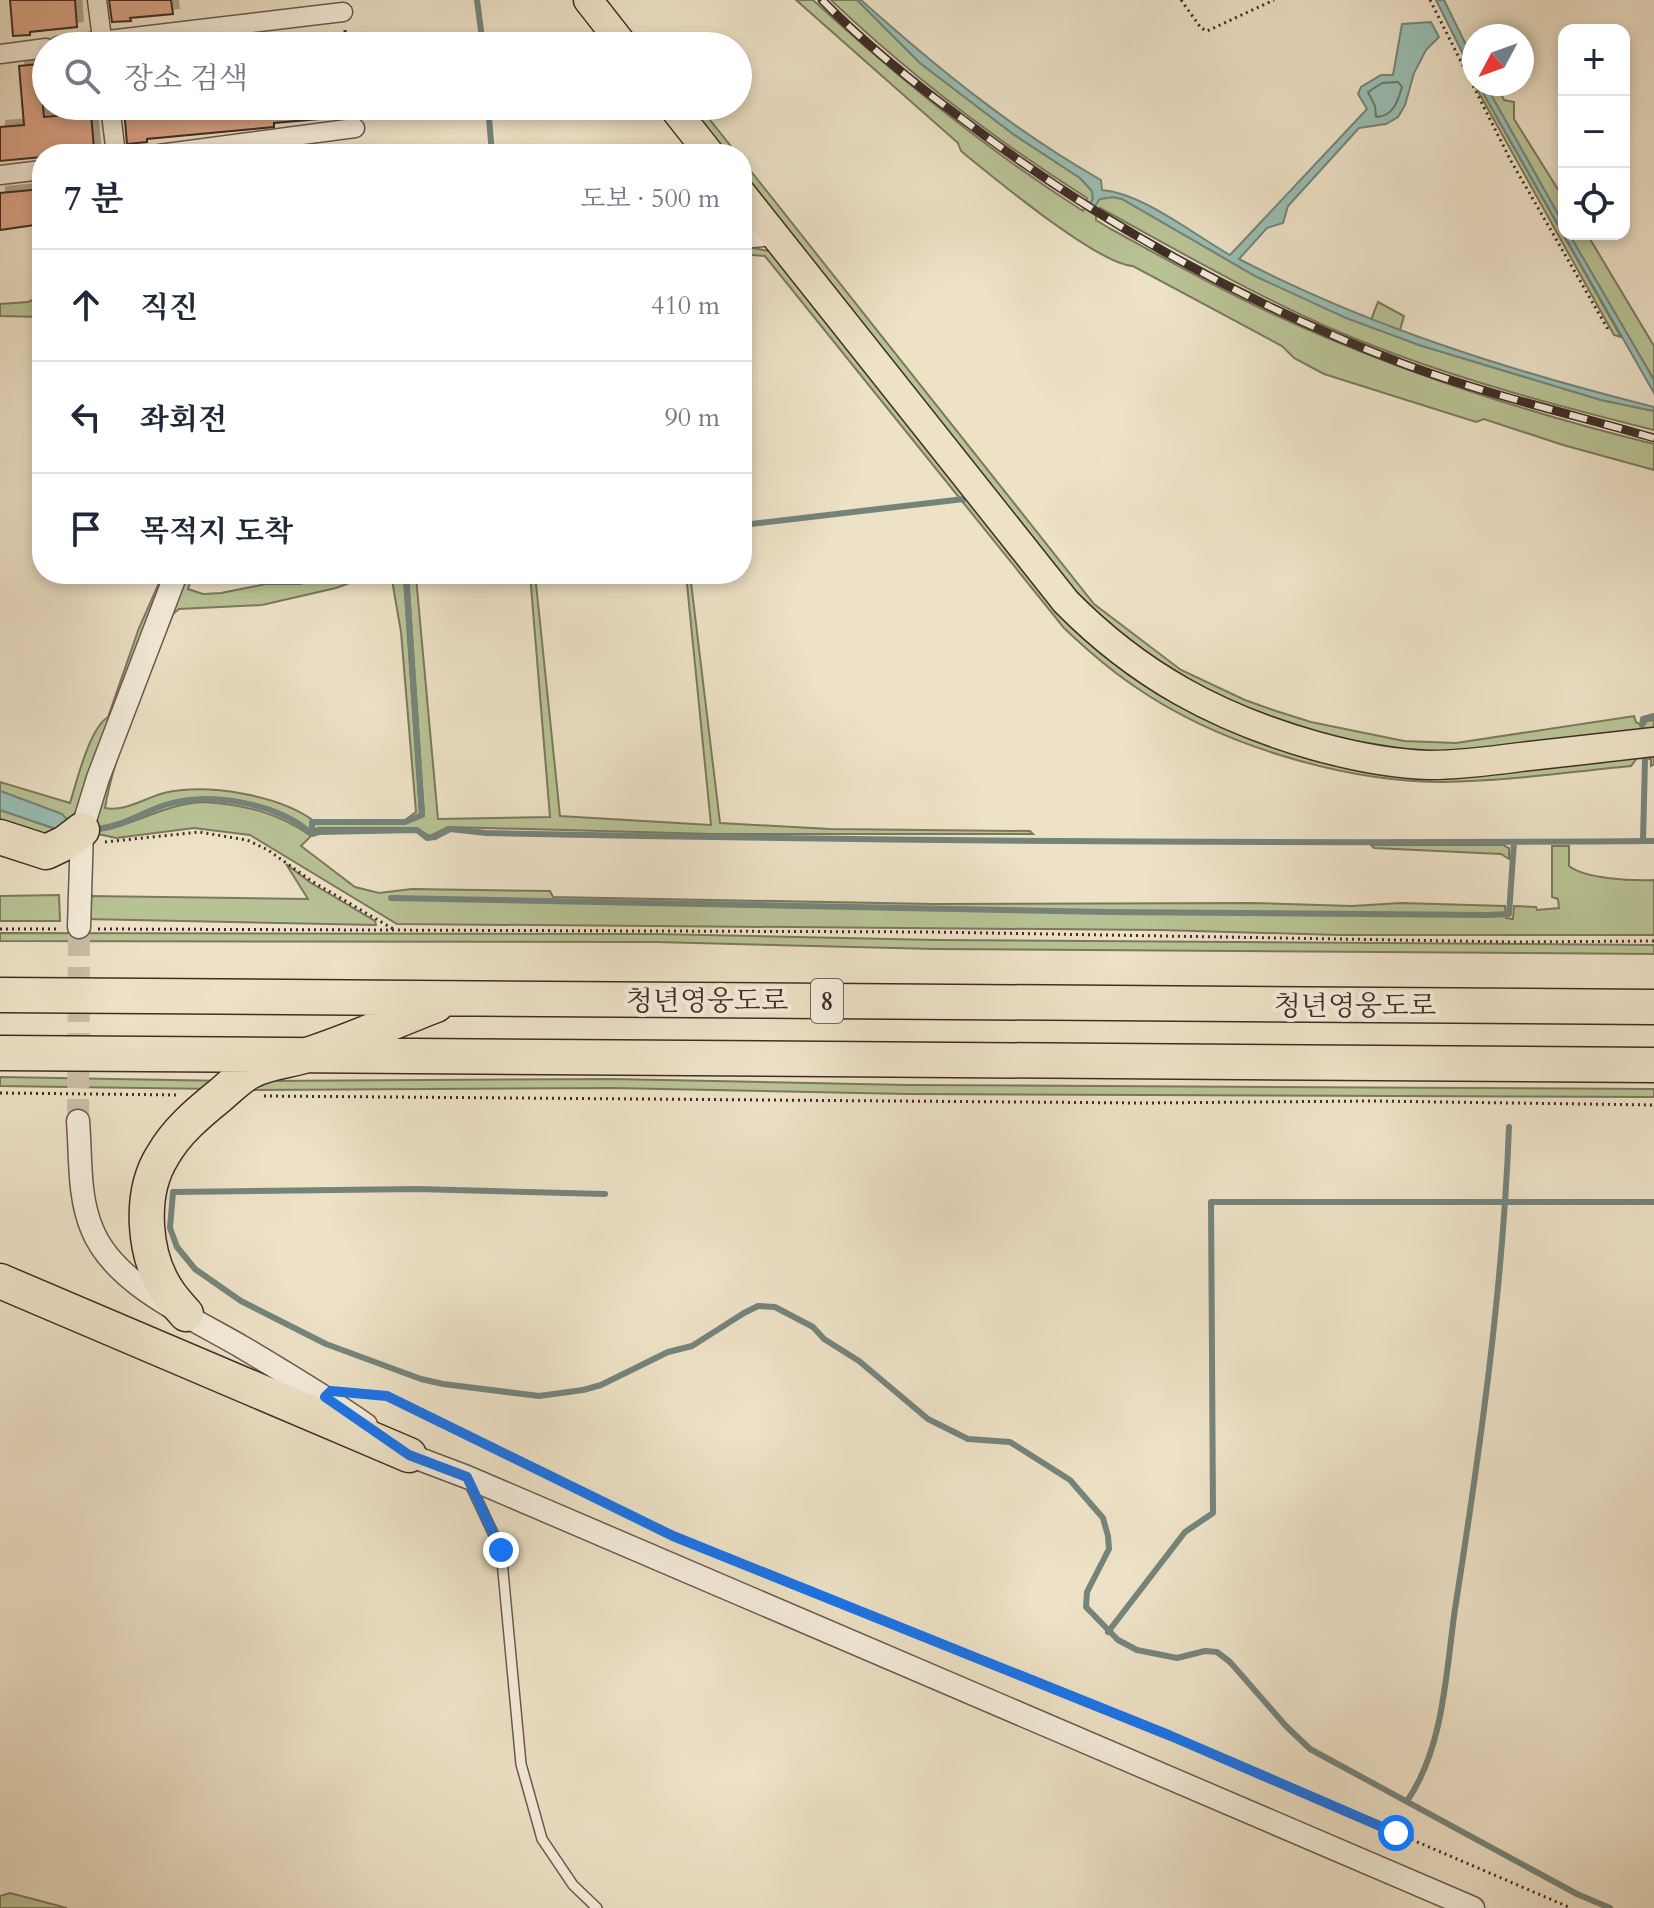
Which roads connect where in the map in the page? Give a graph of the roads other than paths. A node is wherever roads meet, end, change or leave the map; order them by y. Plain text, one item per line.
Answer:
1 (97, 0) edge
2 (588, 0) edge
3 (343, 12) dead end
4 (101, 32) edge
5 (188, 32) edge
6 (613, 32) edge
7 (32, 50) edge
8 (0, 54) edge
9 (112, 120) edge
10 (683, 120) edge
11 (355, 128) dead end
12 (115, 144) edge
13 (234, 144) edge
14 (702, 144) edge
15 (32, 171) edge
16 (0, 175) edge
17 (752, 207) edge
18 (773, 234) junction
19 (752, 236) edge
20 (172, 584) edge
21 (1654, 742) edge
22 (82, 830) junction
23 (0, 837) edge
24 (78, 929) tunnel mouth
25 (0, 995) edge
26 (453, 998) junction
27 (1654, 1007) edge
28 (0, 1053) edge
29 (308, 1055) junction
30 (1654, 1065) edge
31 (78, 1121) tunnel mouth
32 (0, 1281) edge
33 (186, 1314) junction
34 (409, 1455) junction
35 (467, 1477) junction
36 (597, 1908) edge
37 (1473, 1908) edge

1 - 4 street
2 - 6 main road
3 - 5 street
7 - 8 street
9 - 12 street
10 - 14 main road
11 - 13 street
15 - 16 street
17 - 18 main road
18 - 19 street
18 - 21 main road
20 - 22 street
22 - 23 highway
22 - 24 street
25 - 26 highway, 청년영웅도로 / 8
26 - 27 highway, 청년영웅도로 / 8
26 - 29 highway
28 - 29 highway, 청년영웅도로 / 8
29 - 30 highway, 청년영웅도로 / 8
29 - 33 highway
31 - 33 street
32 - 34 highway
33 - 34 street
34 - 35 street
35 - 36 lane
35 - 37 street

